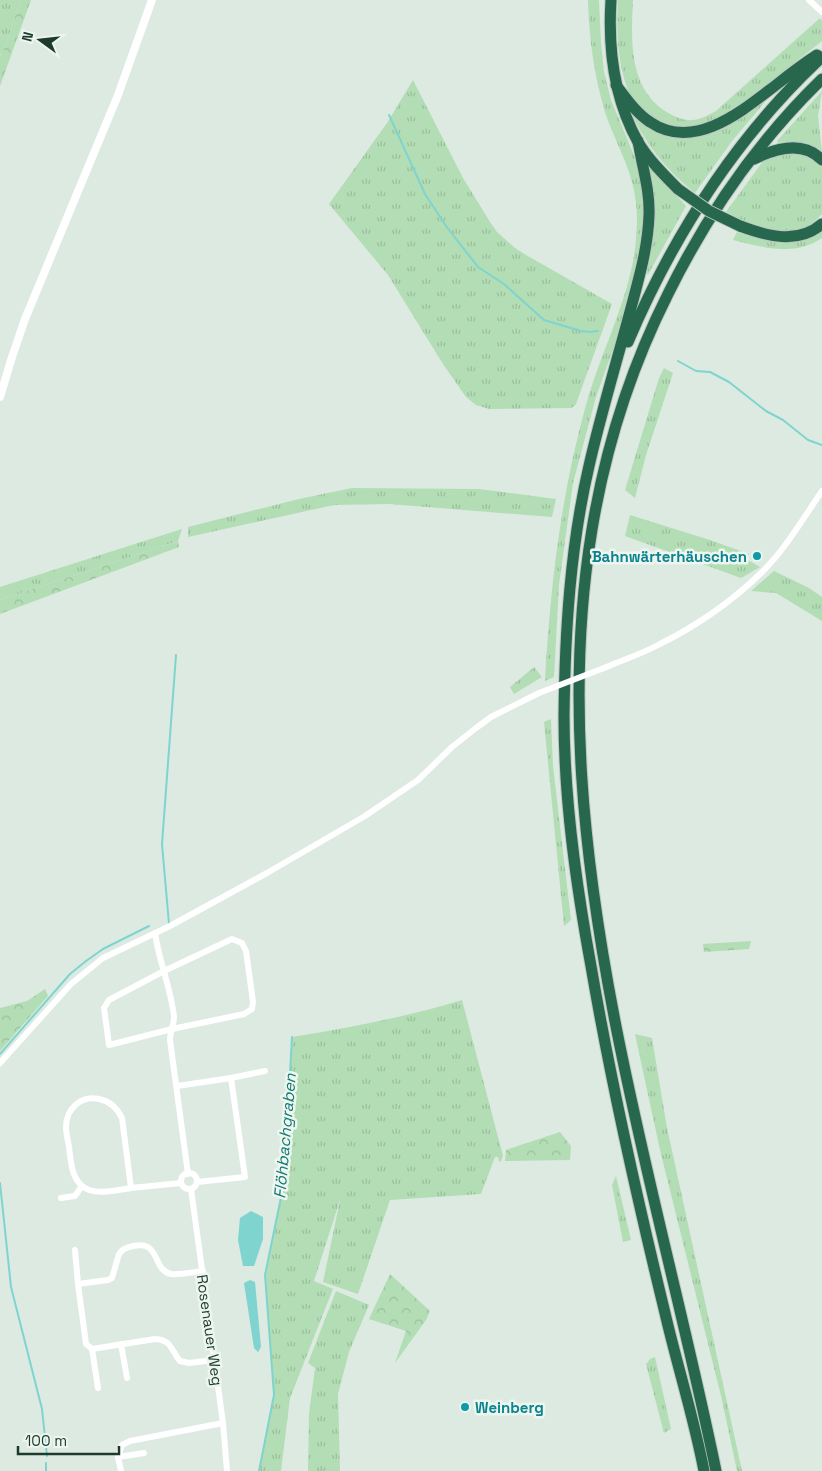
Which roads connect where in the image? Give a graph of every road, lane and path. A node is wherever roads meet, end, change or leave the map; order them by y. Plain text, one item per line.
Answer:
1 (152, 0) edge
2 (610, 0) edge
3 (810, 0) edge
4 (822, 12) edge
5 (822, 51) edge
6 (822, 58) edge
7 (822, 79) edge
8 (616, 85) junction
9 (638, 141) junction
10 (822, 160) edge
11 (750, 161) junction
12 (822, 224) edge
13 (0, 397) edge
14 (608, 398) junction
15 (822, 492) edge
16 (155, 933) junction
17 (164, 971) junction
18 (172, 1029) junction
19 (0, 1063) edge
20 (265, 1071) dead end
21 (231, 1078) junction
22 (177, 1086) junction
23 (188, 1174) junction
24 (197, 1182) junction
25 (181, 1183) junction
26 (82, 1186) junction
27 (131, 1188) junction
28 (190, 1189) junction
29 (61, 1198) dead end
30 (75, 1250) dead end
31 (202, 1271) junction
32 (78, 1284) junction
33 (121, 1344) junction
34 (92, 1349) junction
35 (214, 1360) junction
36 (127, 1378) dead end
37 (98, 1388) dead end
38 (222, 1423) junction
39 (144, 1453) dead end
40 (118, 1457) junction
41 (121, 1471) edge
42 (227, 1471) edge
43 (704, 1471) edge
44 (716, 1471) edge

1 - 13 street
2 - 8 highway
3 - 4 street
5 - 8 highway
6 - 14 highway
7 - 11 highway
8 - 9 highway
9 - 12 highway, bridge
9 - 14 highway
10 - 11 highway
11 - 44 highway
14 - 43 highway
15 - 16 street, bridge
16 - 17 street
16 - 19 street
17 - 18 street
17 - 18 street
17 - 18 street
18 - 22 street
20 - 21 street
21 - 22 street
21 - 24 street
22 - 23 street
23 - 24 street
23 - 25 street
24 - 28 street
25 - 27 street
25 - 28 street
26 - 27 street
26 - 27 street
26 - 29 street
28 - 31 street, Rosenauer Weg
30 - 32 street
31 - 32 street
31 - 35 street, Rosenauer Weg
32 - 34 street
33 - 34 street
33 - 35 street
33 - 36 street
34 - 37 street
35 - 38 street, Rosenauer Weg
38 - 40 street
38 - 42 street, Rosenauer Weg
39 - 40 street
40 - 41 street

